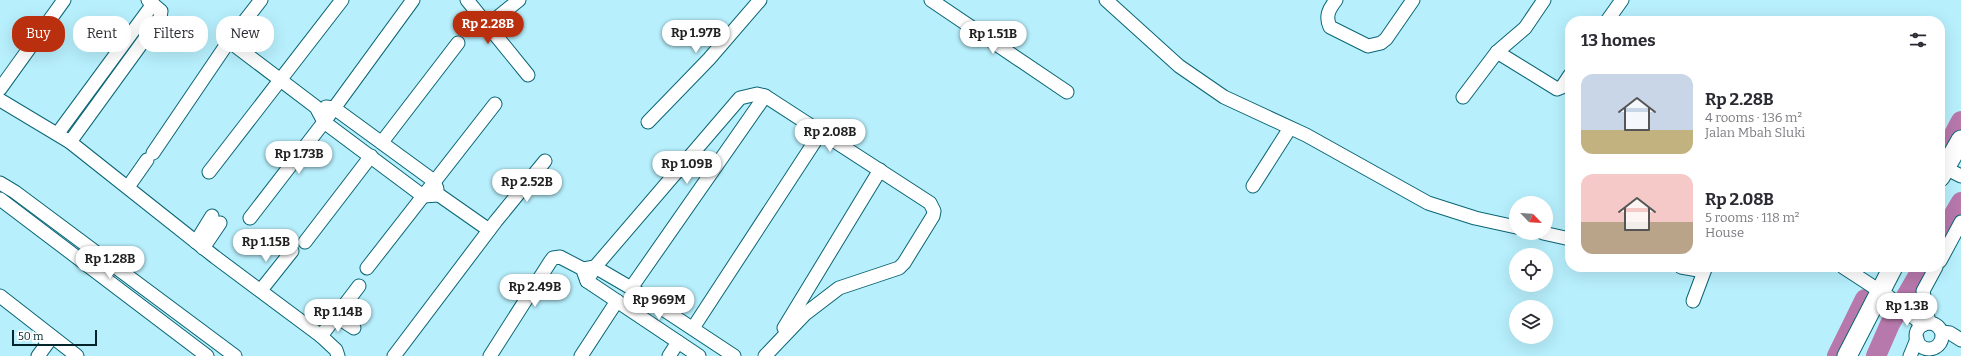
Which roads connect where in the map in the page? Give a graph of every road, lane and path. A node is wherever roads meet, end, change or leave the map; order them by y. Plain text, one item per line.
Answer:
1 (64, 0) edge
2 (261, 0) edge
3 (342, 0) edge
4 (413, 0) edge
5 (467, 0) edge
6 (519, 0) edge
7 (760, 0) edge
8 (931, 0) edge
9 (1106, 0) edge
10 (1336, 0) edge
11 (1413, 0) edge
12 (1544, 0) edge
13 (1622, 0) edge
14 (150, 2) edge
15 (249, 16) edge
16 (1611, 16) edge
17 (488, 25) junction
18 (458, 43) dead end
19 (222, 52) edge
20 (244, 52) edge
21 (1497, 52) junction
22 (528, 75) dead end
23 (280, 80) junction
24 (1565, 82) edge
25 (0, 90) edge
26 (1067, 92) dead end
27 (765, 96) junction
28 (1463, 97) dead end
29 (0, 100) edge
30 (494, 104) dead end
31 (316, 107) junction
32 (334, 108) junction
33 (324, 122) junction
34 (648, 122) dead end
35 (1290, 128) junction
36 (821, 132) junction
37 (58, 133) junction
38 (1961, 140) edge
39 (70, 142) junction
40 (382, 142) junction
41 (371, 156) junction
42 (545, 161) dead end
43 (880, 170) junction
44 (210, 172) dead end
45 (1950, 174) edge
46 (434, 181) junction
47 (0, 183) edge
48 (1252, 186) dead end
49 (128, 187) junction
50 (439, 195) junction
51 (423, 196) junction
52 (7, 198) edge
53 (250, 218) dead end
54 (216, 219) dead end
55 (1961, 222) edge
56 (1509, 225) edge
57 (489, 230) junction
58 (1553, 235) edge
59 (1565, 238) edge
60 (304, 242) dead end
61 (200, 245) junction
62 (292, 251) dead end
63 (1945, 252) edge
64 (367, 268) dead end
65 (588, 272) junction
66 (1704, 272) edge
67 (1859, 272) edge
68 (1892, 272) edge
69 (1933, 272) edge
70 (359, 286) dead end
71 (630, 288) junction
72 (261, 290) junction
73 (1885, 294) junction
74 (0, 296) edge
75 (617, 301) junction
76 (1693, 301) dead end
77 (657, 305) junction
78 (337, 317) junction
79 (646, 321) junction
80 (1926, 324) junction
81 (354, 328) dead end
82 (692, 328) junction
83 (1942, 332) junction
84 (321, 336) junction
85 (52, 337) junction
86 (1917, 339) junction
87 (1961, 340) edge
88 (678, 342) junction
89 (768, 352) edge
90 (1933, 352) edge
91 (38, 356) edge
92 (77, 356) edge
93 (207, 356) edge
94 (235, 356) edge
95 (338, 356) edge
96 (394, 356) edge
97 (490, 356) edge
98 (581, 356) edge
99 (669, 356) edge
100 (699, 356) edge
101 (734, 356) edge
102 (1847, 356) edge
103 (1910, 356) edge

1 - 25 street
2 - 15 street
3 - 23 street
4 - 32 street
5 - 17 street
6 - 17 street
7 - 34 street
8 - 26 street
9 - 35 street
10 - 11 street
12 - 21 street
13 - 16 street
14 - 37 street
14 - 39 street
17 - 22 street
18 - 40 street
19 - 49 street
20 - 23 street
21 - 24 street
21 - 28 street
23 - 31 street
23 - 44 street
27 - 36 street
27 - 65 street
27 - 71 street
29 - 37 street
30 - 46 street
31 - 32 street
31 - 33 street
32 - 33 street
32 - 40 street
33 - 41 street
33 - 53 street
35 - 48 street
35 - 56 street
36 - 43 street
36 - 82 street
37 - 39 street
38 - 45 street
39 - 49 street
40 - 46 street
41 - 51 street
41 - 60 street
42 - 57 street
43 - 89 street
43 - 89 street
46 - 50 street
46 - 51 street
47 - 52 street
49 - 61 street
50 - 51 street
50 - 57 street
51 - 64 street
52 - 93 street
52 - 94 street
54 - 61 street
55 - 63 street
57 - 96 street
58 - 59 street
61 - 72 street
62 - 72 street
65 - 71 street
65 - 75 street
65 - 97 street
66 - 76 street
67 - 73 street
68 - 73 street
69 - 80 street
70 - 78 street
71 - 77 street
72 - 84 street
73 - 80 street
73 - 102 street
74 - 85 street
75 - 79 street
75 - 98 street
77 - 79 street
77 - 82 street
78 - 81 street
78 - 84 street
79 - 88 street
80 - 83 street
80 - 86 street
82 - 101 street
83 - 87 street
83 - 90 street
84 - 95 street
85 - 91 street
85 - 92 street
86 - 90 street
86 - 103 street
88 - 99 street
88 - 100 street

